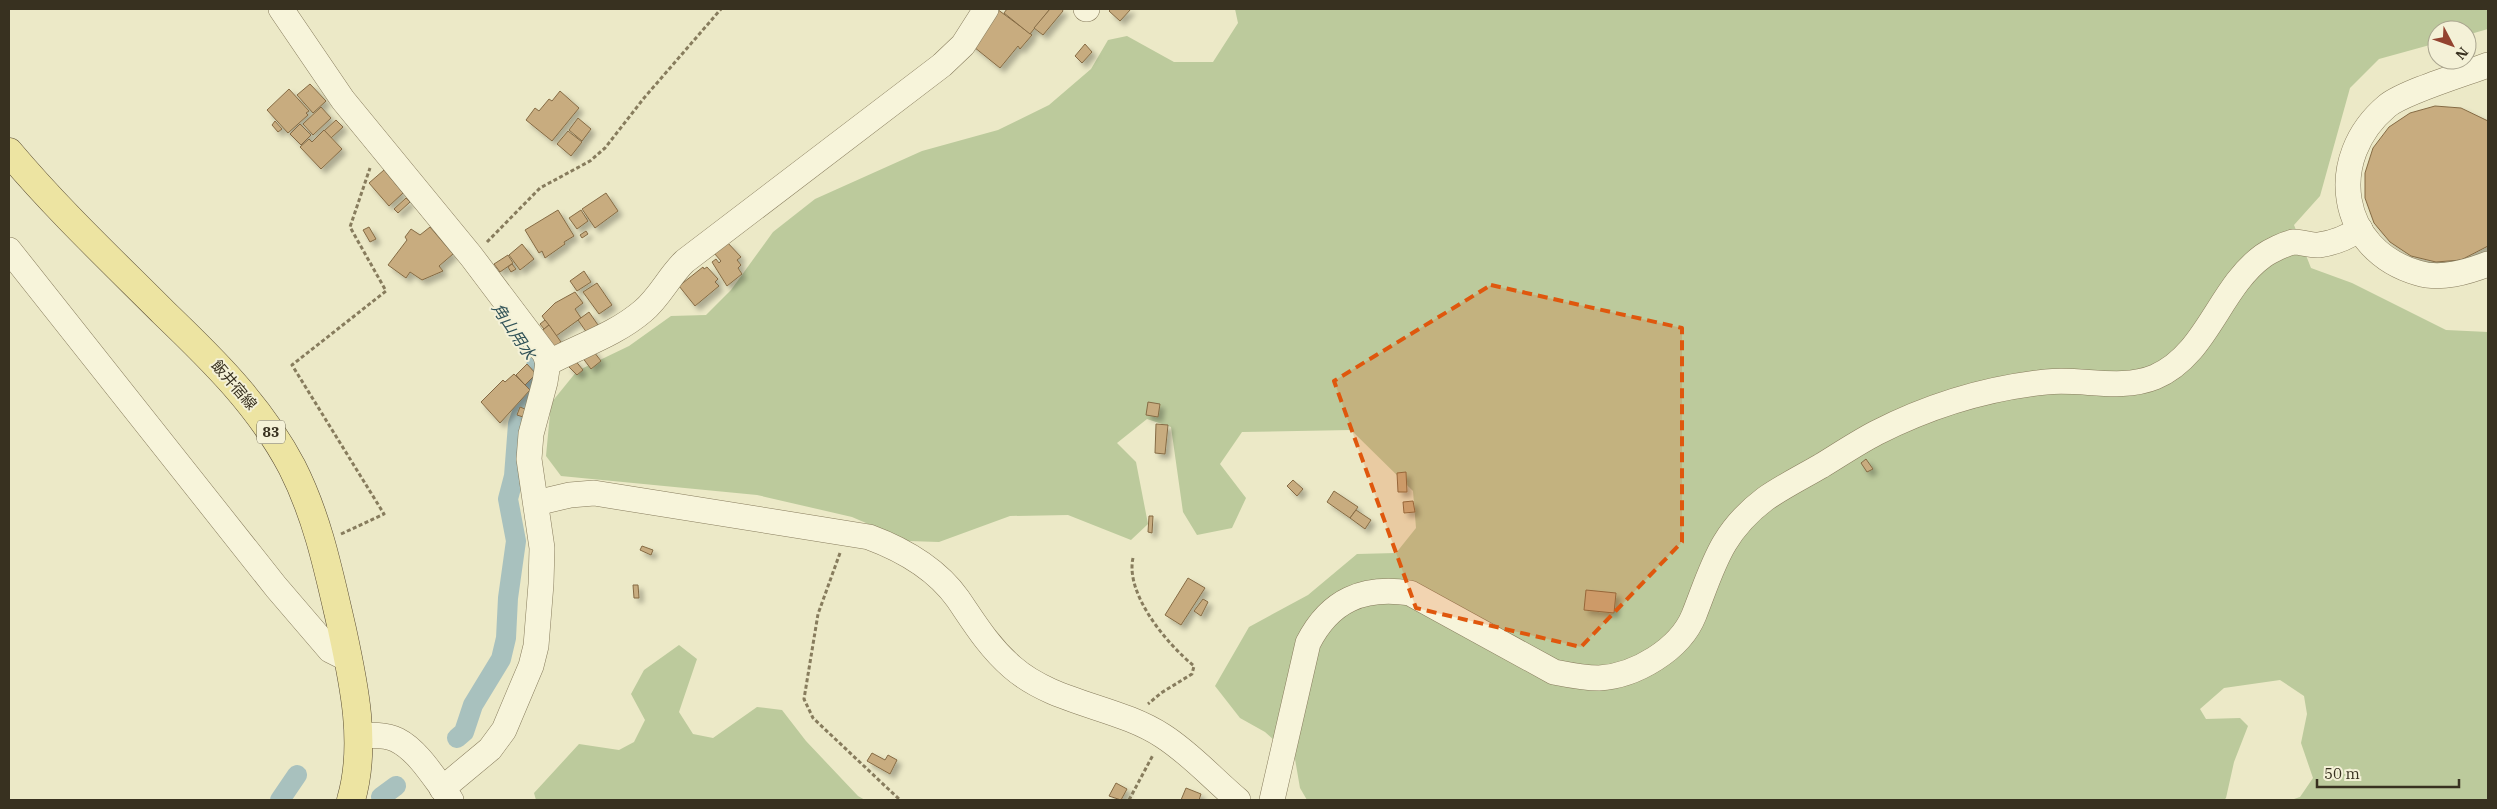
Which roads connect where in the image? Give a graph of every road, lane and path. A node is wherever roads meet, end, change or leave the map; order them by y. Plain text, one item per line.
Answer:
1 (281, 9) edge
2 (721, 9) edge
3 (986, 9) edge
4 (2488, 65) edge
5 (378, 143) junction
6 (9, 152) edge
7 (2360, 229) junction
8 (9, 250) edge
9 (471, 256) junction
10 (2488, 264) edge
11 (548, 363) junction
12 (536, 503) junction
13 (848, 534) junction
14 (322, 543) junction
15 (1133, 558) dead end
16 (348, 659) junction
17 (1135, 722) junction
18 (359, 736) junction
19 (1163, 736) junction
20 (447, 795) edge
21 (351, 800) edge
22 (900, 800) edge
23 (1129, 800) edge
24 (1238, 800) edge
25 (1272, 800) edge

1 - 5 street
2 - 9 path
3 - 11 street
4 - 7 street
5 - 9 street
5 - 14 path
6 - 14 main road, 飯井宿線 / 83
7 - 10 street
7 - 25 street
8 - 16 street
9 - 11 street
11 - 12 street
12 - 13 street
12 - 20 street
13 - 17 street
13 - 22 path
14 - 16 main road, 飯井宿線 / 83
15 - 17 path
16 - 18 main road, 飯井宿線 / 83
17 - 19 street
18 - 20 street
18 - 21 main road, 飯井宿線 / 83
19 - 23 path
19 - 24 street

